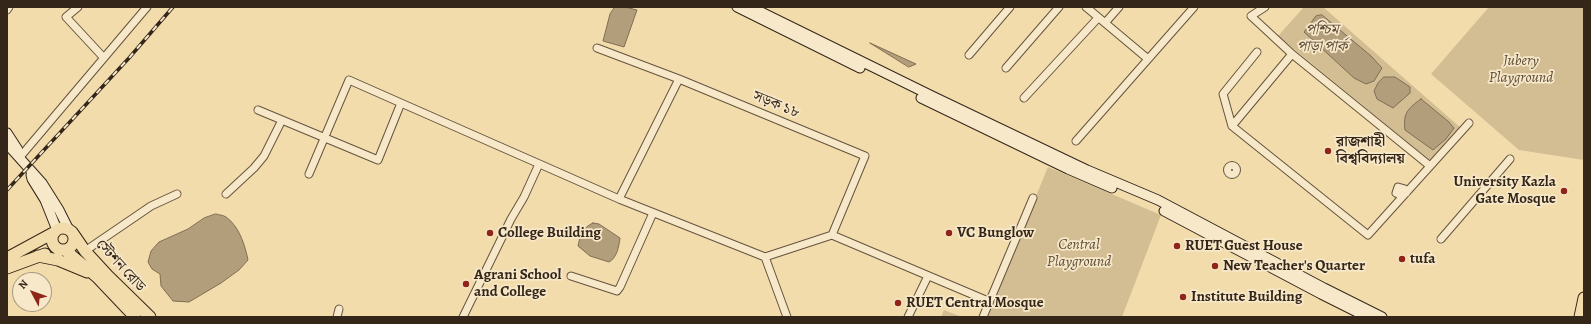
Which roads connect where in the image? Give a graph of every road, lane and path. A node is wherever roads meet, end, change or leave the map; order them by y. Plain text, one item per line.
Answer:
1 (9, 7) edge
2 (78, 7) edge
3 (147, 7) edge
4 (737, 7) edge
5 (751, 7) edge
6 (1010, 7) edge
7 (1058, 7) edge
8 (1086, 7) edge
9 (1119, 7) edge
10 (1194, 7) edge
11 (1265, 7) edge
12 (7, 10) edge
13 (1098, 18) junction
14 (1105, 23) junction
15 (597, 48) dead end
16 (1258, 52) dead end
17 (1292, 54) junction
18 (969, 55) dead end
19 (104, 58) junction
20 (1148, 59) junction
21 (1006, 68) dead end
22 (679, 79) junction
23 (1024, 98) dead end
24 (402, 102) junction
25 (258, 110) dead end
26 (282, 120) junction
27 (1469, 123) dead end
28 (1232, 126) junction
29 (7, 133) edge
30 (324, 139) junction
31 (1076, 141) dead end
32 (7, 144) edge
33 (20, 157) junction
34 (1510, 159) dead end
35 (538, 164) junction
36 (1430, 166) junction
37 (30, 170) junction
38 (309, 174) dead end
39 (177, 194) dead end
40 (226, 194) dead end
41 (619, 198) junction
42 (1033, 198) dead end
43 (653, 213) junction
44 (56, 231) junction
45 (70, 231) junction
46 (832, 235) junction
47 (1441, 239) dead end
48 (62, 250) junction
49 (85, 251) junction
50 (38, 256) junction
51 (765, 257) junction
52 (7, 258) edge
53 (7, 268) edge
54 (571, 276) dead end
55 (928, 276) junction
56 (96, 277) junction
57 (1584, 298) edge
58 (988, 301) junction
59 (339, 309) dead end
60 (144, 316) edge
61 (337, 317) edge
62 (463, 317) edge
63 (787, 317) edge
64 (908, 317) edge
65 (982, 317) edge
66 (1367, 317) edge
67 (1382, 317) edge
68 (1580, 317) edge

1 - 12 street
2 - 19 street
3 - 19 street
4 - 66 main road
5 - 67 main road
6 - 18 street
7 - 21 street
8 - 13 street
9 - 14 street
10 - 20 street
11 - 17 street
13 - 14 street
13 - 23 street
14 - 20 street
15 - 22 street, সড়ক ১৮
16 - 28 street
17 - 28 street
17 - 36 street
19 - 33 street
20 - 31 street
22 - 41 street
22 - 46 street, সড়ক ১৮
24 - 30 street
24 - 30 street
24 - 35 street
25 - 26 street
26 - 30 street
26 - 40 street
27 - 36 street
28 - 36 street
29 - 33 main road
30 - 38 street
32 - 33 main road
33 - 37 main road
34 - 47 street
35 - 41 street
35 - 62 street
37 - 44 main road
37 - 45 main road
39 - 49 street
41 - 43 street
42 - 58 street
43 - 51 street
43 - 54 street
44 - 45 main road
44 - 48 main road
44 - 52 main road
45 - 48 main road
45 - 49 main road, স্টেশন রোড
46 - 51 street
46 - 55 street
48 - 50 main road
48 - 56 main road, স্টেশন রোড
49 - 60 main road, স্টেশন রোড
50 - 53 main road
50 - 56 main road
51 - 63 street
55 - 58 street
55 - 64 street
56 - 60 main road, স্টেশন রোড
57 - 68 main road
58 - 65 street
59 - 61 street

